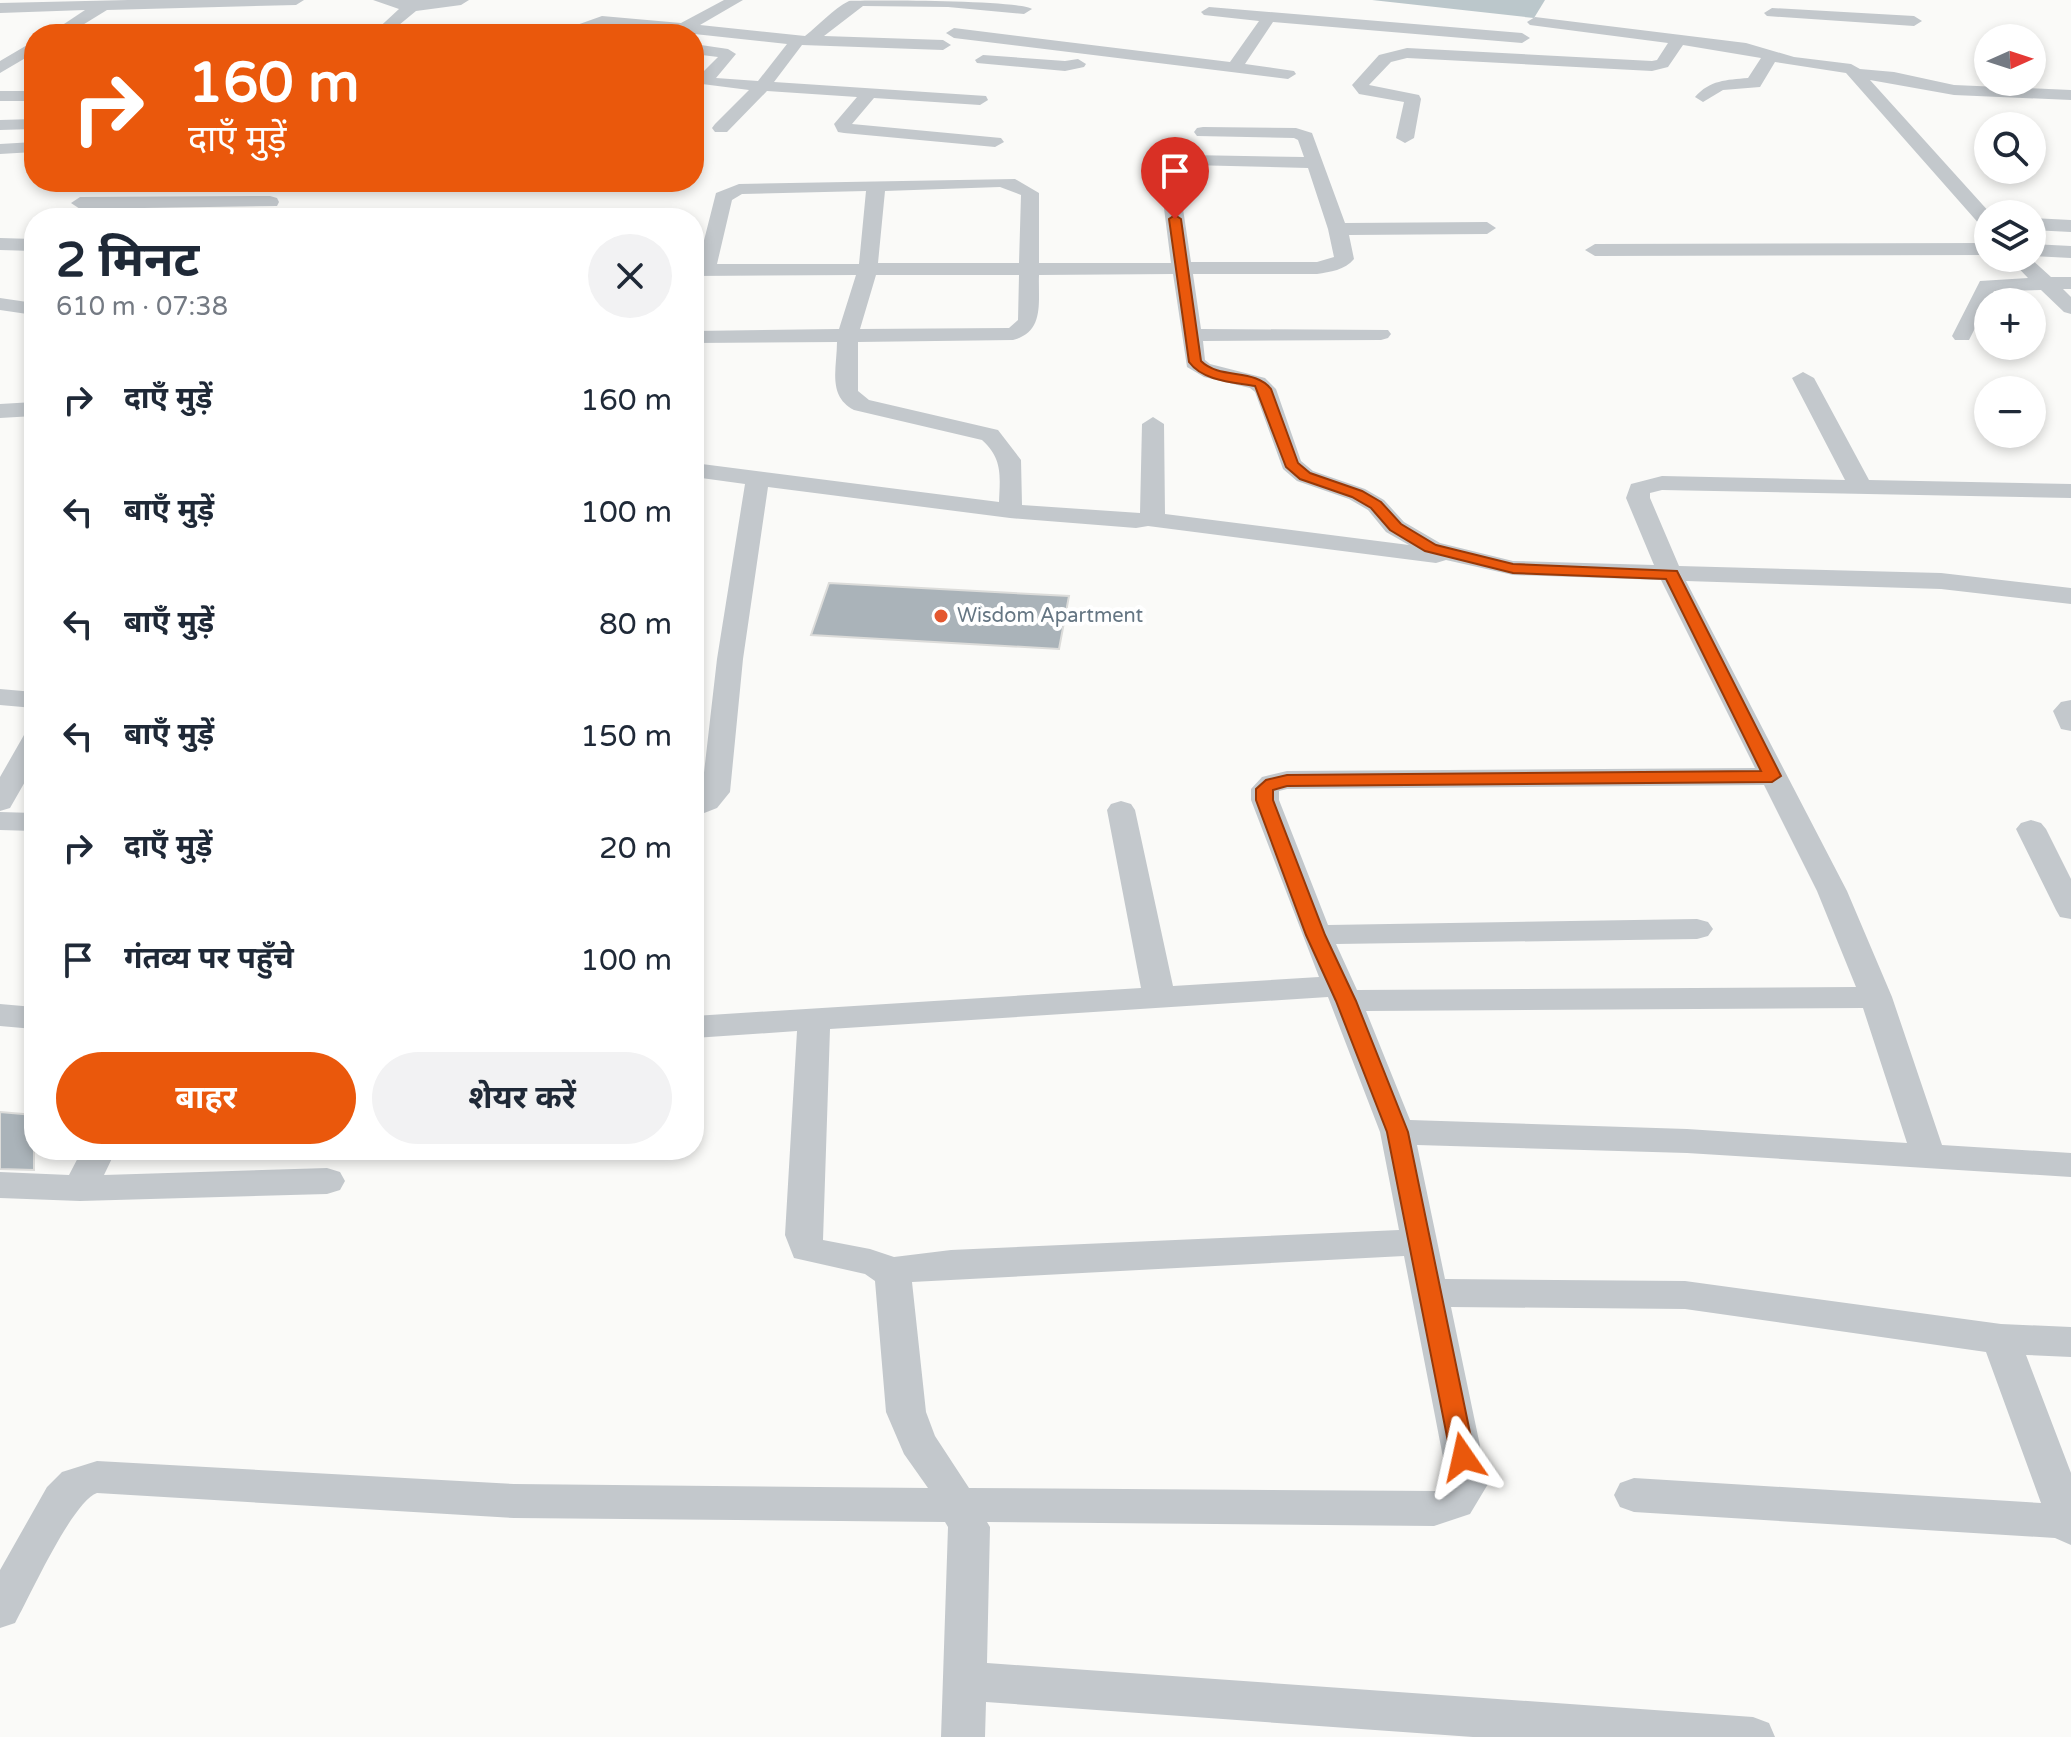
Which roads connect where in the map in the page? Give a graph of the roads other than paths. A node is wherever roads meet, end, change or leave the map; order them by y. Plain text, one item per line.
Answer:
1 (296, 0) edge
2 (381, 0) edge
3 (461, 0) edge
4 (735, 0) edge
5 (1760, 0) edge
6 (929, 2) edge
7 (969, 2) edge
8 (1549, 6) dead end
9 (101, 7) junction
10 (408, 7) junction
11 (0, 8) edge
12 (1024, 9) dead end
13 (1209, 12) dead end
14 (1269, 17) junction
15 (1914, 21) dead end
16 (1535, 22) junction
17 (73, 24) edge
18 (391, 24) edge
19 (601, 24) edge
20 (641, 24) edge
21 (690, 24) edge
22 (1397, 28) junction
23 (704, 30) edge
24 (948, 35) junction
25 (1771, 37) junction
26 (1522, 38) junction
27 (1680, 38) junction
28 (803, 40) junction
29 (1095, 49) junction
30 (704, 50) edge
31 (1390, 55) junction
32 (8, 57) edge
33 (983, 60) dead end
34 (1510, 60) junction
35 (1235, 67) junction
36 (0, 68) edge
37 (24, 69) edge
38 (1288, 74) dead end
39 (1857, 74) junction
40 (762, 87) junction
41 (869, 93) junction
42 (2071, 95) edge
43 (0, 96) edge
44 (24, 96) edge
45 (1703, 97) dead end
46 (980, 100) dead end
47 (24, 124) edge
48 (0, 125) edge
49 (721, 128) dead end
50 (1203, 132) dead end
51 (1405, 138) dead end
52 (995, 142) dead end
53 (24, 148) edge
54 (0, 149) edge
55 (1315, 163) junction
56 (876, 185) junction
57 (80, 203) dead end
58 (1974, 206) edge
59 (214, 208) edge
60 (2046, 225) edge
61 (2071, 226) edge
62 (1487, 228) dead end
63 (1338, 229) junction
64 (0, 244) edge
65 (24, 245) edge
66 (1974, 249) edge
67 (1595, 250) dead end
68 (2046, 251) edge
69 (2071, 252) edge
70 (704, 257) edge
71 (1182, 269) junction
72 (704, 270) edge
73 (868, 270) junction
74 (1030, 271) junction
75 (2032, 272) edge
76 (2042, 282) junction
77 (2071, 283) edge
78 (0, 304) edge
79 (24, 308) edge
80 (2071, 308) edge
81 (1381, 334) dead end
82 (848, 335) junction
83 (1191, 335) junction
84 (1962, 336) dead end
85 (704, 337) edge
86 (1803, 378) dead end
87 (24, 410) edge
88 (0, 411) edge
89 (1153, 424) dead end
90 (704, 471) edge
91 (758, 477) junction
92 (1860, 485) junction
93 (2071, 491) edge
94 (1010, 511) junction
95 (1148, 519) junction
96 (1480, 562) junction
97 (1671, 575) junction
98 (2071, 596) edge
99 (0, 697) edge
100 (24, 699) edge
101 (2071, 708) edge
102 (2071, 723) edge
103 (24, 759) edge
104 (1772, 776) junction
105 (0, 802) edge
106 (704, 803) edge
107 (1121, 810) dead end
108 (0, 821) edge
109 (24, 822) edge
110 (2031, 829) dead end
111 (2071, 910) edge
112 (1697, 929) dead end
113 (1316, 935) junction
114 (1342, 993) junction
115 (1159, 996) junction
116 (1876, 997) junction
117 (0, 1015) edge
118 (24, 1017) edge
119 (814, 1017) junction
120 (704, 1026) edge
121 (1397, 1132) junction
122 (1929, 1157) junction
123 (94, 1160) edge
124 (2071, 1165) edge
125 (327, 1181) dead end
126 (0, 1185) edge
127 (80, 1188) junction
128 (1421, 1242) junction
129 (887, 1271) junction
130 (1432, 1293) junction
131 (2001, 1339) junction
132 (2071, 1342) edge
133 (1634, 1495) dead end
134 (960, 1505) junction
135 (2067, 1510) edge
136 (3, 1600) edge
137 (966, 1681) junction
138 (1390, 1725) edge
139 (963, 1737) edge
140 (1753, 1737) edge

1 - 9 street
2 - 10 street
3 - 10 street
4 - 21 street
5 - 25 street
6 - 7 street
6 - 28 street
7 - 12 street
7 - 24 street
8 - 16 street
9 - 11 street
9 - 17 street
10 - 18 street
13 - 14 street
14 - 22 street
14 - 35 street
15 - 25 street
16 - 26 street
16 - 27 street
19 - 20 street
22 - 26 street
22 - 31 street
23 - 28 street
24 - 28 street
24 - 29 street
25 - 27 street
25 - 39 street
25 - 45 street
26 - 34 street
27 - 34 street
28 - 40 street
29 - 33 street
29 - 35 street
30 - 40 street
31 - 34 street
31 - 51 street
32 - 36 street
35 - 38 street
36 - 37 street
39 - 42 street
39 - 58 street
40 - 41 street
40 - 49 street
41 - 46 street
41 - 52 street
43 - 44 street
47 - 48 street
50 - 55 street
53 - 54 street
55 - 63 street
55 - 71 street
56 - 70 street
56 - 73 street
56 - 74 street
57 - 59 street
60 - 61 street
62 - 63 street
63 - 71 street
64 - 65 street
66 - 67 street
68 - 69 street
71 - 74 street
71 - 83 street
72 - 73 street
73 - 74 street
73 - 82 street
74 - 82 street
75 - 76 street
76 - 77 street
76 - 80 street
76 - 84 street
78 - 79 street
81 - 83 street
82 - 85 street
82 - 94 street
83 - 96 street
86 - 92 street
87 - 88 street
89 - 95 street
90 - 91 street
91 - 94 street
91 - 106 street
92 - 93 street
92 - 97 street
94 - 95 street
95 - 96 street
96 - 97 street
97 - 98 street
97 - 104 street
99 - 100 street
101 - 102 street
103 - 105 street
104 - 113 street
104 - 116 street
107 - 115 street
108 - 109 street
110 - 111 street
112 - 113 street
113 - 114 street
114 - 115 street
114 - 116 street
114 - 121 street
115 - 119 street
116 - 122 street
117 - 118 street
119 - 120 street
119 - 129 street
121 - 122 street
121 - 128 street
122 - 124 street
123 - 127 street
125 - 127 street
126 - 127 street
128 - 129 street
128 - 130 street
129 - 134 street
130 - 131 street
130 - 134 street
131 - 132 street
131 - 135 street
133 - 135 street
134 - 136 street
134 - 137 street
137 - 138 street
137 - 139 street
138 - 140 street

